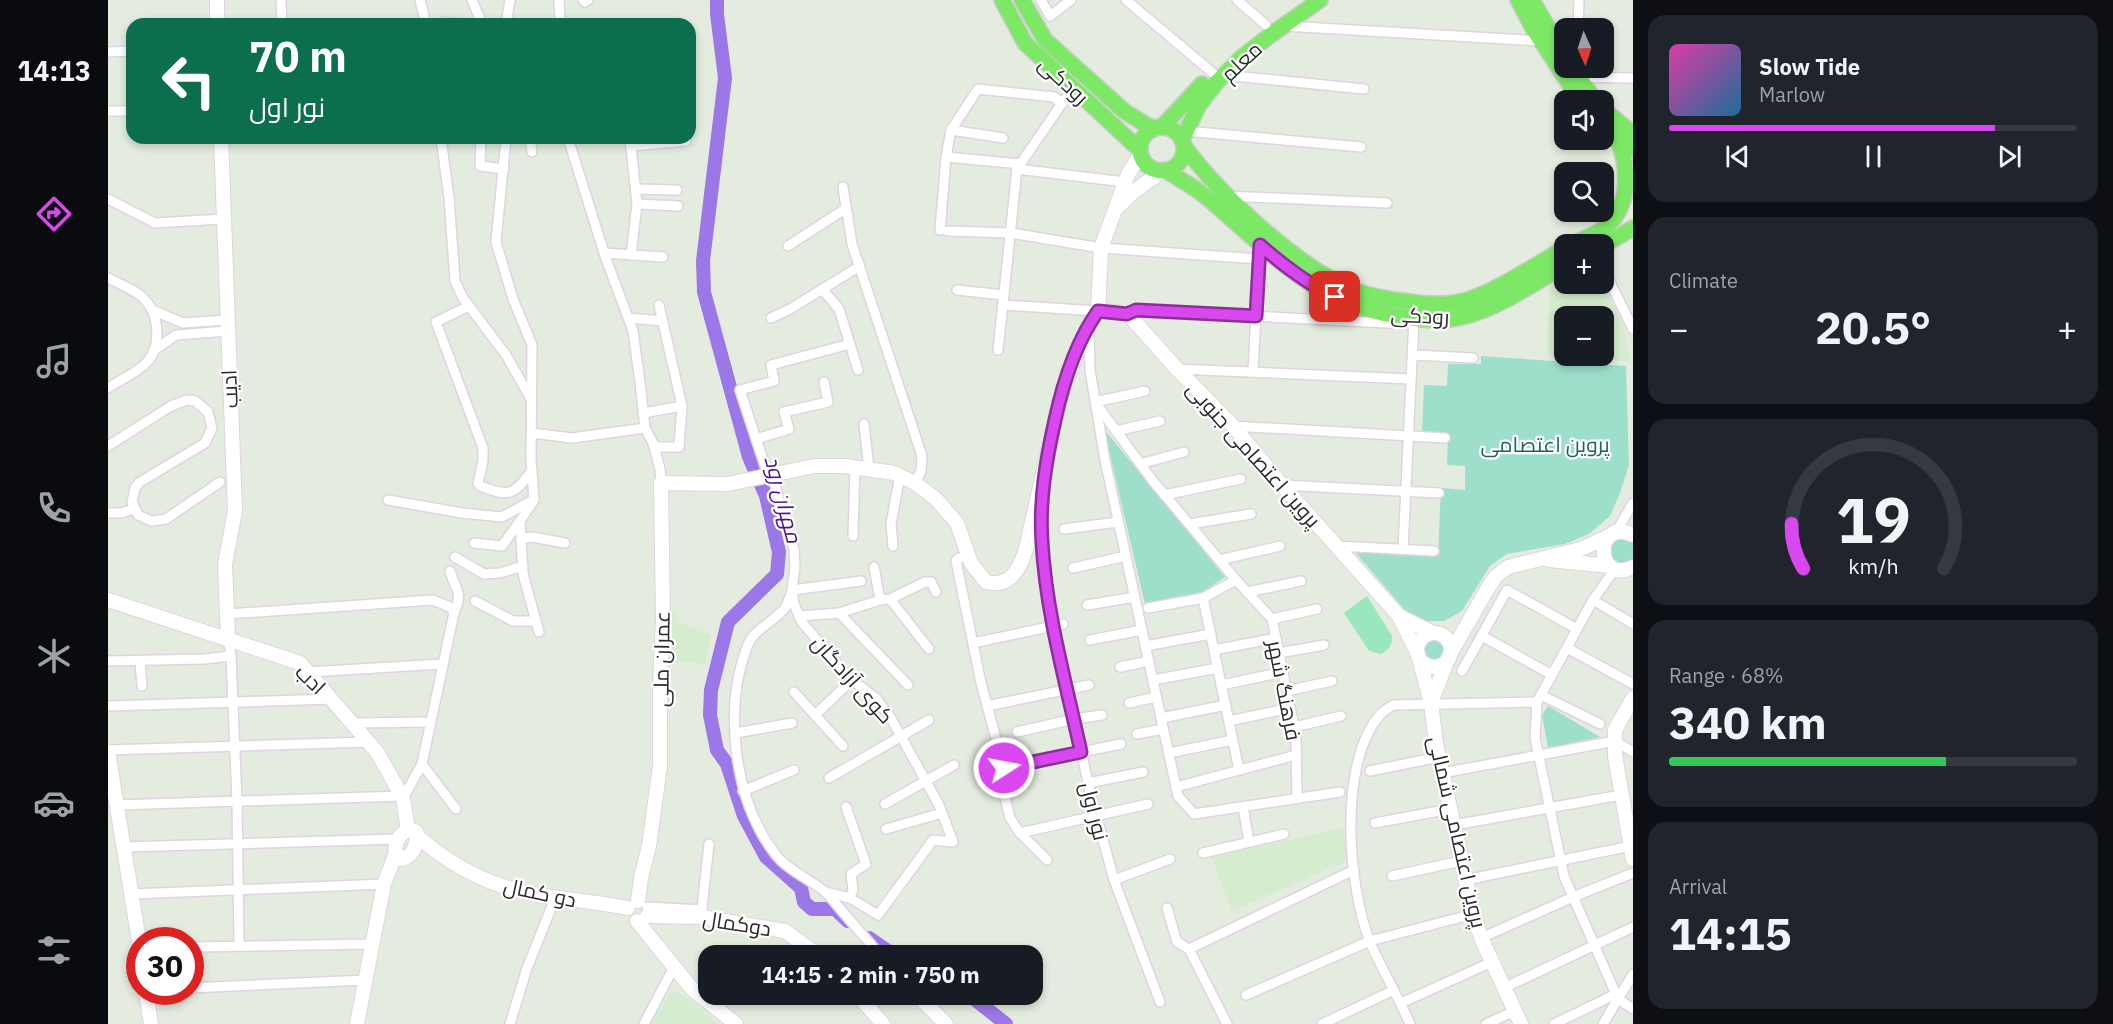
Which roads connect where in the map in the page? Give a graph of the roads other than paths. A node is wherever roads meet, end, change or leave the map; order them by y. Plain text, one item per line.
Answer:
1 (217, 0) edge
2 (281, 0) edge
3 (420, 0) edge
4 (472, 0) edge
5 (510, 0) edge
6 (559, 0) edge
7 (583, 0) edge
8 (588, 0) edge
9 (1002, 0) edge
10 (1023, 0) edge
11 (1041, 0) edge
12 (1071, 0) edge
13 (1126, 0) edge
14 (1237, 0) edge
15 (1303, 0) edge
16 (1320, 0) edge
17 (1518, 0) edge
18 (1532, 0) edge
19 (1579, 0) edge
20 (217, 18) edge
21 (282, 18) edge
22 (424, 18) edge
23 (480, 18) edge
24 (507, 18) edge
25 (560, 18) edge
26 (1578, 18) edge
27 (1266, 25) junction
28 (1283, 26) junction
29 (1554, 38) edge
30 (1541, 41) junction
31 (126, 51) edge
32 (108, 52) edge
33 (1554, 54) edge
34 (1218, 74) junction
35 (1614, 77) edge
36 (1576, 78) edge
37 (1633, 78) edge
38 (1364, 88) dead end
39 (1587, 90) edge
40 (108, 111) edge
41 (126, 111) edge
42 (1614, 118) edge
43 (1157, 128) junction
44 (951, 130) junction
45 (1633, 134) edge
46 (1614, 136) edge
47 (1003, 138) dead end
48 (1184, 139) junction
49 (1618, 140) junction
50 (221, 144) edge
51 (442, 144) edge
52 (481, 144) edge
53 (506, 144) edge
54 (531, 144) edge
55 (570, 144) edge
56 (631, 144) edge
57 (1361, 147) dead end
58 (1633, 148) edge
59 (532, 152) dead end
60 (1140, 152) junction
61 (946, 157) junction
62 (1019, 167) junction
63 (504, 169) junction
64 (1163, 171) junction
65 (1125, 182) junction
66 (843, 188) dead end
67 (636, 189) junction
68 (677, 190) dead end
69 (1228, 196) junction
70 (108, 200) edge
71 (1387, 203) dead end
72 (637, 204) junction
73 (678, 206) dead end
74 (845, 209) junction
75 (1113, 213) junction
76 (223, 219) junction
77 (1633, 228) edge
78 (1011, 234) junction
79 (1591, 234) edge
80 (1614, 239) edge
81 (788, 246) dead end
82 (1101, 248) junction
83 (1259, 252) junction
84 (604, 253) junction
85 (1554, 254) edge
86 (631, 255) junction
87 (663, 257) dead end
88 (860, 266) junction
89 (1305, 271) junction
90 (1554, 272) edge
91 (108, 278) edge
92 (1614, 286) edge
93 (822, 289) junction
94 (957, 290) dead end
95 (1003, 300) junction
96 (659, 305) dead end
97 (469, 306) junction
98 (1629, 309) edge
99 (152, 310) junction
100 (1098, 311) junction
101 (1127, 314) junction
102 (1256, 316) junction
103 (1422, 317) junction
104 (628, 318) junction
105 (771, 318) dead end
106 (662, 321) junction
107 (1089, 324) junction
108 (227, 326) junction
109 (1633, 329) edge
110 (850, 344) junction
111 (998, 350) dead end
112 (153, 351) junction
113 (1413, 355) junction
114 (1473, 358) dead end
115 (1176, 369) junction
116 (858, 370) dead end
117 (1253, 372) junction
118 (1411, 380) junction
119 (824, 382) dead end
120 (108, 388) edge
121 (1145, 391) dead end
122 (532, 401) junction
123 (1095, 402) junction
124 (682, 406) junction
125 (643, 413) junction
126 (1160, 420) dead end
127 (864, 424) dead end
128 (1233, 426) junction
129 (645, 428) junction
130 (1116, 431) junction
131 (532, 433) junction
132 (1408, 436) junction
133 (1444, 438) dead end
134 (756, 439) junction
135 (108, 446) edge
136 (654, 447) junction
137 (1184, 452) dead end
138 (1140, 464) junction
139 (855, 467) junction
140 (869, 469) junction
141 (532, 470) junction
142 (1044, 471) junction
143 (770, 475) junction
144 (900, 475) junction
145 (1241, 479) dead end
146 (220, 482) dead end
147 (661, 483) junction
148 (915, 483) junction
149 (1282, 485) junction
150 (1406, 491) junction
151 (1439, 493) dead end
152 (1164, 495) junction
153 (388, 500) dead end
154 (534, 500) junction
155 (1633, 503) edge
156 (134, 509) junction
157 (108, 513) edge
158 (1251, 514) dead end
159 (520, 521) junction
160 (1118, 522) junction
161 (1189, 524) junction
162 (1064, 529) dead end
163 (1613, 534) junction
164 (1633, 535) edge
165 (853, 536) dead end
166 (521, 538) junction
167 (474, 543) dead end
168 (565, 543) dead end
169 (893, 546) dead end
170 (1280, 546) dead end
171 (1337, 546) junction
172 (1402, 549) junction
173 (1434, 551) dead end
174 (455, 556) dead end
175 (1126, 556) junction
176 (969, 557) junction
177 (1538, 559) junction
178 (1219, 560) junction
179 (523, 566) junction
180 (874, 567) dead end
181 (1612, 567) junction
182 (1073, 568) dead end
183 (1632, 569) edge
184 (450, 571) dead end
185 (1236, 580) junction
186 (1301, 580) dead end
187 (861, 581) dead end
188 (792, 590) junction
189 (936, 591) dead end
190 (1247, 592) junction
191 (1134, 597) junction
192 (1203, 598) junction
193 (885, 599) junction
194 (108, 600) edge
195 (1593, 600) junction
196 (475, 601) dead end
197 (1087, 604) dead end
198 (1148, 608) dead end
199 (1317, 609) dead end
200 (454, 612) junction
201 (839, 613) junction
202 (227, 614) junction
203 (799, 616) junction
204 (1399, 616) junction
205 (1272, 619) junction
206 (1469, 619) junction
207 (536, 621) junction
208 (1633, 624) edge
209 (1058, 625) junction
210 (1577, 629) junction
211 (1142, 630) junction
212 (539, 632) dead end
213 (1436, 633) junction
214 (1211, 634) junction
215 (1482, 636) junction
216 (1276, 638) junction
217 (228, 639) junction
218 (1090, 640) dead end
219 (973, 643) junction
220 (1324, 645) dead end
221 (1145, 646) junction
222 (1567, 648) junction
223 (929, 649) dead end
224 (1214, 650) junction
225 (1279, 653) junction
226 (231, 656) junction
227 (1418, 656) junction
228 (1449, 656) junction
229 (108, 661) edge
230 (140, 661) junction
231 (1149, 661) junction
232 (442, 664) junction
233 (1120, 667) dead end
234 (1218, 668) junction
235 (1462, 671) dead end
236 (308, 672) junction
237 (1283, 672) junction
238 (1552, 675) junction
239 (852, 680) junction
240 (1153, 680) junction
241 (1332, 681) dead end
242 (1633, 684) edge
243 (908, 685) dead end
244 (1089, 685) dead end
245 (1221, 685) junction
246 (142, 686) dead end
247 (1068, 690) junction
248 (1287, 691) junction
249 (794, 692) dead end
250 (1156, 698) junction
251 (1633, 698) edge
252 (332, 699) junction
253 (1539, 699) junction
254 (232, 703) junction
255 (1431, 703) junction
256 (1129, 704) dead end
257 (1226, 705) junction
258 (108, 706) edge
259 (987, 706) junction
260 (1290, 708) junction
261 (815, 715) junction
262 (1102, 715) dead end
263 (1341, 716) dead end
264 (1633, 716) edge
265 (1074, 718) junction
266 (1161, 718) junction
267 (929, 720) dead end
268 (1229, 721) junction
269 (430, 722) junction
270 (353, 723) junction
271 (792, 723) dead end
272 (1600, 724) dead end
273 (1294, 727) junction
274 (1163, 729) junction
275 (1017, 732) dead end
276 (736, 733) junction
277 (1137, 734) dead end
278 (901, 735) junction
279 (1233, 740) junction
280 (1615, 741) junction
281 (369, 742) junction
282 (1121, 744) dead end
283 (234, 746) junction
284 (843, 746) dead end
285 (108, 751) edge
286 (1081, 752) junction
287 (1633, 752) edge
288 (1168, 753) junction
289 (1296, 755) junction
290 (1538, 755) junction
291 (1439, 758) junction
292 (422, 764) junction
293 (954, 765) dead end
294 (1004, 768) junction
295 (794, 770) dead end
296 (1239, 770) junction
297 (1370, 771) dead end
298 (1143, 772) dead end
299 (1442, 773) junction
300 (829, 778) dead end
301 (926, 781) junction
302 (1088, 783) junction
303 (1176, 787) junction
304 (743, 790) junction
305 (1340, 792) dead end
306 (1621, 795) junction
307 (402, 797) junction
308 (1297, 799) junction
309 (237, 801) junction
310 (885, 804) dead end
311 (1148, 804) dead end
312 (117, 805) junction
313 (846, 807) dead end
314 (1242, 807) junction
315 (1548, 807) junction
316 (456, 809) dead end
317 (1450, 809) junction
318 (942, 813) junction
319 (1096, 815) junction
320 (1375, 823) dead end
321 (1454, 825) junction
322 (886, 829) dead end
323 (1020, 833) junction
324 (1284, 834) dead end
325 (1249, 842) junction
326 (238, 843) junction
327 (708, 844) dead end
328 (405, 845) junction
329 (123, 847) junction
330 (1203, 853) dead end
331 (1632, 853) edge
332 (1170, 859) dead end
333 (1047, 860) dead end
334 (1461, 861) junction
335 (1560, 861) junction
336 (1354, 870) junction
337 (1633, 873) edge
338 (1392, 876) dead end
339 (1114, 879) junction
340 (1465, 880) junction
341 (384, 884) junction
342 (238, 891) junction
343 (825, 892) junction
344 (131, 894) junction
345 (556, 897) junction
346 (1573, 897) junction
347 (850, 898) junction
348 (1167, 908) dead end
349 (637, 911) junction
350 (701, 913) junction
351 (1473, 914) junction
352 (137, 927) edge
353 (1633, 927) edge
354 (1481, 938) junction
355 (1370, 941) junction
356 (373, 944) junction
357 (804, 945) edge
358 (871, 945) edge
359 (1595, 945) junction
360 (239, 946) junction
361 (204, 947) edge
362 (1190, 949) junction
363 (1492, 962) junction
364 (674, 967) junction
365 (1633, 974) edge
366 (366, 980) junction
367 (204, 987) edge
368 (1504, 988) junction
369 (1394, 990) junction
370 (1246, 995) dead end
371 (1617, 996) junction
372 (1160, 1002) dead end
373 (1401, 1003) junction
374 (148, 1005) edge
375 (867, 1005) edge
376 (927, 1005) edge
377 (1633, 1009) edge
378 (1518, 1018) edge
379 (151, 1024) edge
380 (357, 1024) edge
381 (510, 1024) edge
382 (644, 1024) edge
383 (736, 1024) edge
384 (883, 1024) edge
385 (946, 1024) edge
386 (1227, 1024) edge
387 (1322, 1024) edge
388 (1410, 1024) edge
389 (1486, 1024) edge
390 (1554, 1024) edge
391 (1604, 1024) edge

1 - 20 main road
2 - 21 street
3 - 22 street
4 - 23 street
5 - 24 street
6 - 25 street
7 - 8 street
9 - 60 main road, رودکی
10 - 43 main road, رودکی
11 - 12 street
13 - 34 street
14 - 27 street
15 - 27 main road, معلم
16 - 28 main road, معلم
17 - 30 main road
18 - 29 main road
19 - 26 street
27 - 34 main road, معلم
28 - 30 street
28 - 34 main road, معلم
30 - 33 main road
31 - 32 street
34 - 38 street
34 - 43 main road, معلم
34 - 48 main road, معلم
35 - 37 street
36 - 39 main road
40 - 41 street
42 - 45 main road
43 - 48 main road
43 - 60 main road
44 - 47 street
44 - 61 street
44 - 62 street
46 - 49 main road
48 - 57 street
48 - 64 main road
48 - 69 main road, رودکى
49 - 58 main road
49 - 79 main road
50 - 76 main road, ادیب
51 - 97 street
52 - 63 street
53 - 63 street
54 - 59 street
55 - 84 street
56 - 67 street
60 - 64 main road
60 - 65 main road
61 - 62 street
61 - 78 street
62 - 65 street
62 - 78 street
63 - 122 street
64 - 75 main road
64 - 83 main road, رودکى
65 - 75 main road
66 - 74 street
67 - 68 street
67 - 72 street
69 - 71 street
69 - 89 main road, رودکى
70 - 76 street
72 - 73 street
72 - 86 street
74 - 81 street
74 - 88 street
75 - 82 main road
76 - 108 main road, ادیب
77 - 80 main road
78 - 82 street
78 - 95 street
82 - 83 street
82 - 100 main road
83 - 89 main road, رودکى
83 - 102 street
84 - 86 street
84 - 104 street
85 - 103 main road, رودکى
86 - 87 street
88 - 93 street
88 - 148 street
89 - 103 main road, رودکى
90 - 103 main road, رودکى
91 - 99 street
92 - 98 street
93 - 105 street
93 - 110 street
94 - 95 street
95 - 100 street
95 - 111 street
96 - 106 street
97 - 122 street
97 - 141 street
98 - 109 street
99 - 108 street
99 - 112 street
100 - 101 main road
100 - 107 main road
101 - 102 street
101 - 115 main road, پروین اعتصامی جنوبی
102 - 103 street
102 - 117 street
103 - 113 street
104 - 106 street
104 - 125 street
106 - 124 street
107 - 123 street
107 - 142 main road
108 - 112 street
108 - 202 main road, ادیب
110 - 116 street
110 - 134 street, کوی آزادگان
112 - 120 street
113 - 114 street
113 - 118 street
115 - 117 street
115 - 128 main road, پروین اعتصامی جنوبی
117 - 118 street
118 - 132 street
119 - 134 street
121 - 123 street
122 - 131 street
123 - 130 street, فرهنگ شهر
123 - 160 street
124 - 125 street
124 - 136 street
125 - 129 street
126 - 130 street
127 - 140 street
128 - 132 street
128 - 149 main road, پروین اعتصامی جنوبی
129 - 131 street
129 - 136 street
130 - 138 street, فرهنگ شهر
131 - 141 street
132 - 133 street
132 - 150 street
134 - 143 street, کوی آزادگان
135 - 156 street
136 - 147 street
137 - 138 street
138 - 152 street, فرهنگ شهر
139 - 140 main road
139 - 143 main road
139 - 165 street
140 - 144 main road
141 - 154 street
142 - 176 main road
142 - 209 street, نور اول
143 - 147 main road
143 - 188 street, کوی آزادگان
144 - 148 main road
144 - 169 street
145 - 152 street
146 - 156 street
147 - 349 main road, عمران ملی
148 - 176 main road
149 - 150 street
149 - 171 main road, پروین اعتصامی جنوبی
150 - 151 street
150 - 172 street
152 - 161 street, فرهنگ شهر
153 - 154 street
154 - 159 street
155 - 163 street
156 - 157 street
158 - 161 street
159 - 166 street
159 - 167 street
160 - 162 street
160 - 175 street
161 - 178 street, فرهنگ شهر
163 - 164 main road
163 - 177 main road, پروین اعتصامی شمالی
163 - 181 main road
166 - 168 street
166 - 179 street
170 - 178 street
171 - 172 street
171 - 204 main road, پروین اعتصامی جنوبی
172 - 173 street
174 - 179 street
175 - 182 street
175 - 191 street
176 - 219 street
177 - 181 main road
177 - 206 main road, پروین اعتصامی شمالی
178 - 185 street, فرهنگ شهر
179 - 207 street
180 - 193 street
181 - 183 main road
181 - 195 street
184 - 200 street
185 - 190 street, فرهنگ شهر
185 - 192 street
186 - 190 street
187 - 188 street
188 - 203 street, کوی آزادگان
188 - 276 street
189 - 193 street
190 - 205 street, فرهنگ شهر
191 - 197 street
191 - 211 street
192 - 198 street
192 - 214 street
193 - 201 street
193 - 223 street
194 - 217 main road, ادب
195 - 208 street
195 - 210 street
196 - 207 street
199 - 205 street
200 - 202 street
200 - 232 street
201 - 203 street
201 - 243 street
202 - 217 main road, ادیب
203 - 239 street, کوی آزادگان
204 - 213 main road, پروین اعتصامی جنوبی
204 - 227 main road, پروین اعتصامی جنوبی
205 - 216 street, فرهنگ شهر
206 - 213 main road
206 - 228 main road, پروین اعتصامی شمالی
207 - 212 street
209 - 219 street
209 - 247 street, نور اول
210 - 215 street
210 - 222 street
211 - 218 street
211 - 221 street
213 - 227 main road
213 - 228 main road
214 - 221 street
214 - 224 street
215 - 235 street
215 - 238 street
216 - 224 street
216 - 225 street, فرهنگ شهر
217 - 226 street
217 - 236 main road, ادب
219 - 259 street
220 - 225 street
221 - 231 street
222 - 238 street
222 - 242 street
224 - 234 street
225 - 237 street, فرهنگ شهر
226 - 230 street
226 - 254 street
227 - 228 main road
227 - 255 main road, پروین اعتصامی شمالی
228 - 255 main road, پروین اعتصامی شمالی
229 - 230 street
230 - 246 street
231 - 233 street
231 - 240 street
232 - 236 street
232 - 269 street
234 - 240 street
234 - 245 street
236 - 252 main road, ادب
237 - 245 street
237 - 248 street, فرهنگ شهر
238 - 253 street
239 - 261 street
239 - 278 street, کوی آزادگان
240 - 250 street
241 - 248 street
244 - 247 street
245 - 257 street
247 - 259 street
247 - 265 street, نور اول
248 - 260 street, فرهنگ شهر
249 - 261 street
250 - 256 street
250 - 266 street
251 - 280 main road
252 - 254 street
252 - 270 main road, ادب
253 - 255 street
253 - 272 street
253 - 290 street
254 - 258 street
254 - 283 street
255 - 291 main road, پروین اعتصامی شمالی
255 - 336 street
257 - 266 street
257 - 268 street
259 - 294 street
260 - 268 street
260 - 273 street, فرهنگ شهر
261 - 284 street
262 - 265 street
263 - 273 street
264 - 280 main road
265 - 275 street
265 - 286 street, نور اول
266 - 274 street
267 - 278 street
268 - 279 street
269 - 270 street
269 - 292 street
270 - 281 main road, ادب
271 - 276 street
273 - 289 street, فرهنگ شهر
274 - 277 street
274 - 288 street
276 - 304 street
278 - 300 street
278 - 301 street, کوی آزادگان
279 - 288 street
279 - 296 street
280 - 287 street
280 - 290 street
280 - 306 main road
281 - 283 street
281 - 307 main road, ادب
282 - 286 street
283 - 285 street
283 - 309 street
285 - 312 main road
286 - 294 street
286 - 302 street, نور اول
288 - 303 street
289 - 296 street
289 - 308 street, فرهنگ شهر
290 - 299 street
290 - 315 street
291 - 297 street
291 - 299 main road, پروین اعتصامی شمالی
292 - 307 street
292 - 316 street
293 - 301 street
294 - 323 street
295 - 304 street
296 - 303 street
298 - 302 street
299 - 317 main road, پروین اعتصامی شمالی
301 - 310 street
301 - 318 street, کوی آزادگان
302 - 319 street, نور اول
303 - 314 street
304 - 343 street
305 - 308 street
306 - 315 street
306 - 331 main road
307 - 309 street
307 - 328 main road, ادب
308 - 314 street
309 - 312 street
309 - 326 street
311 - 319 street
312 - 329 main road
313 - 347 street
314 - 325 street
315 - 321 street
315 - 335 street
317 - 320 street
317 - 321 main road, پروین اعتصامی شمالی
318 - 322 street
318 - 347 street, کوی آزادگان
319 - 323 street
319 - 339 street, نور اول
321 - 334 main road, پروین اعتصامی شمالی
323 - 333 street
324 - 325 street
325 - 330 street
326 - 328 street
326 - 329 street
326 - 342 street
327 - 350 street
328 - 341 main road
328 - 345 main road, دو کمال
329 - 344 main road
331 - 335 street
332 - 339 street
334 - 338 street
334 - 340 main road, پروین اعتصامی شمالی
335 - 340 street
335 - 346 street
336 - 355 street
336 - 362 street
337 - 346 street
339 - 372 street, نور اول
340 - 351 main road, پروین اعتصامی شمالی
341 - 342 street
341 - 356 main road
342 - 344 street
342 - 360 street
343 - 347 street
343 - 358 street
344 - 352 main road
345 - 349 main road, دو کمال
345 - 381 street
346 - 354 street
346 - 359 street
348 - 362 street
349 - 350 main road, دوکمال
349 - 364 main road
350 - 357 main road, دوکمال
351 - 354 main road, پروین اعتصامی شمالی
351 - 355 street
353 - 359 street
354 - 363 main road, پروین اعتصامی شمالی
355 - 369 street
355 - 370 street
356 - 360 street
356 - 366 main road
359 - 368 street
359 - 371 street
360 - 361 street
362 - 386 street
363 - 368 main road, پروین اعتصامی شمالی
363 - 373 street
364 - 382 street
364 - 383 main road
365 - 371 street
366 - 367 street
366 - 380 main road
368 - 378 main road, پروین اعتصامی شمالی
369 - 373 street
369 - 387 street
371 - 377 street
371 - 390 street
371 - 391 street
373 - 388 street
374 - 379 main road
375 - 384 main road
376 - 385 main road
378 - 389 street

